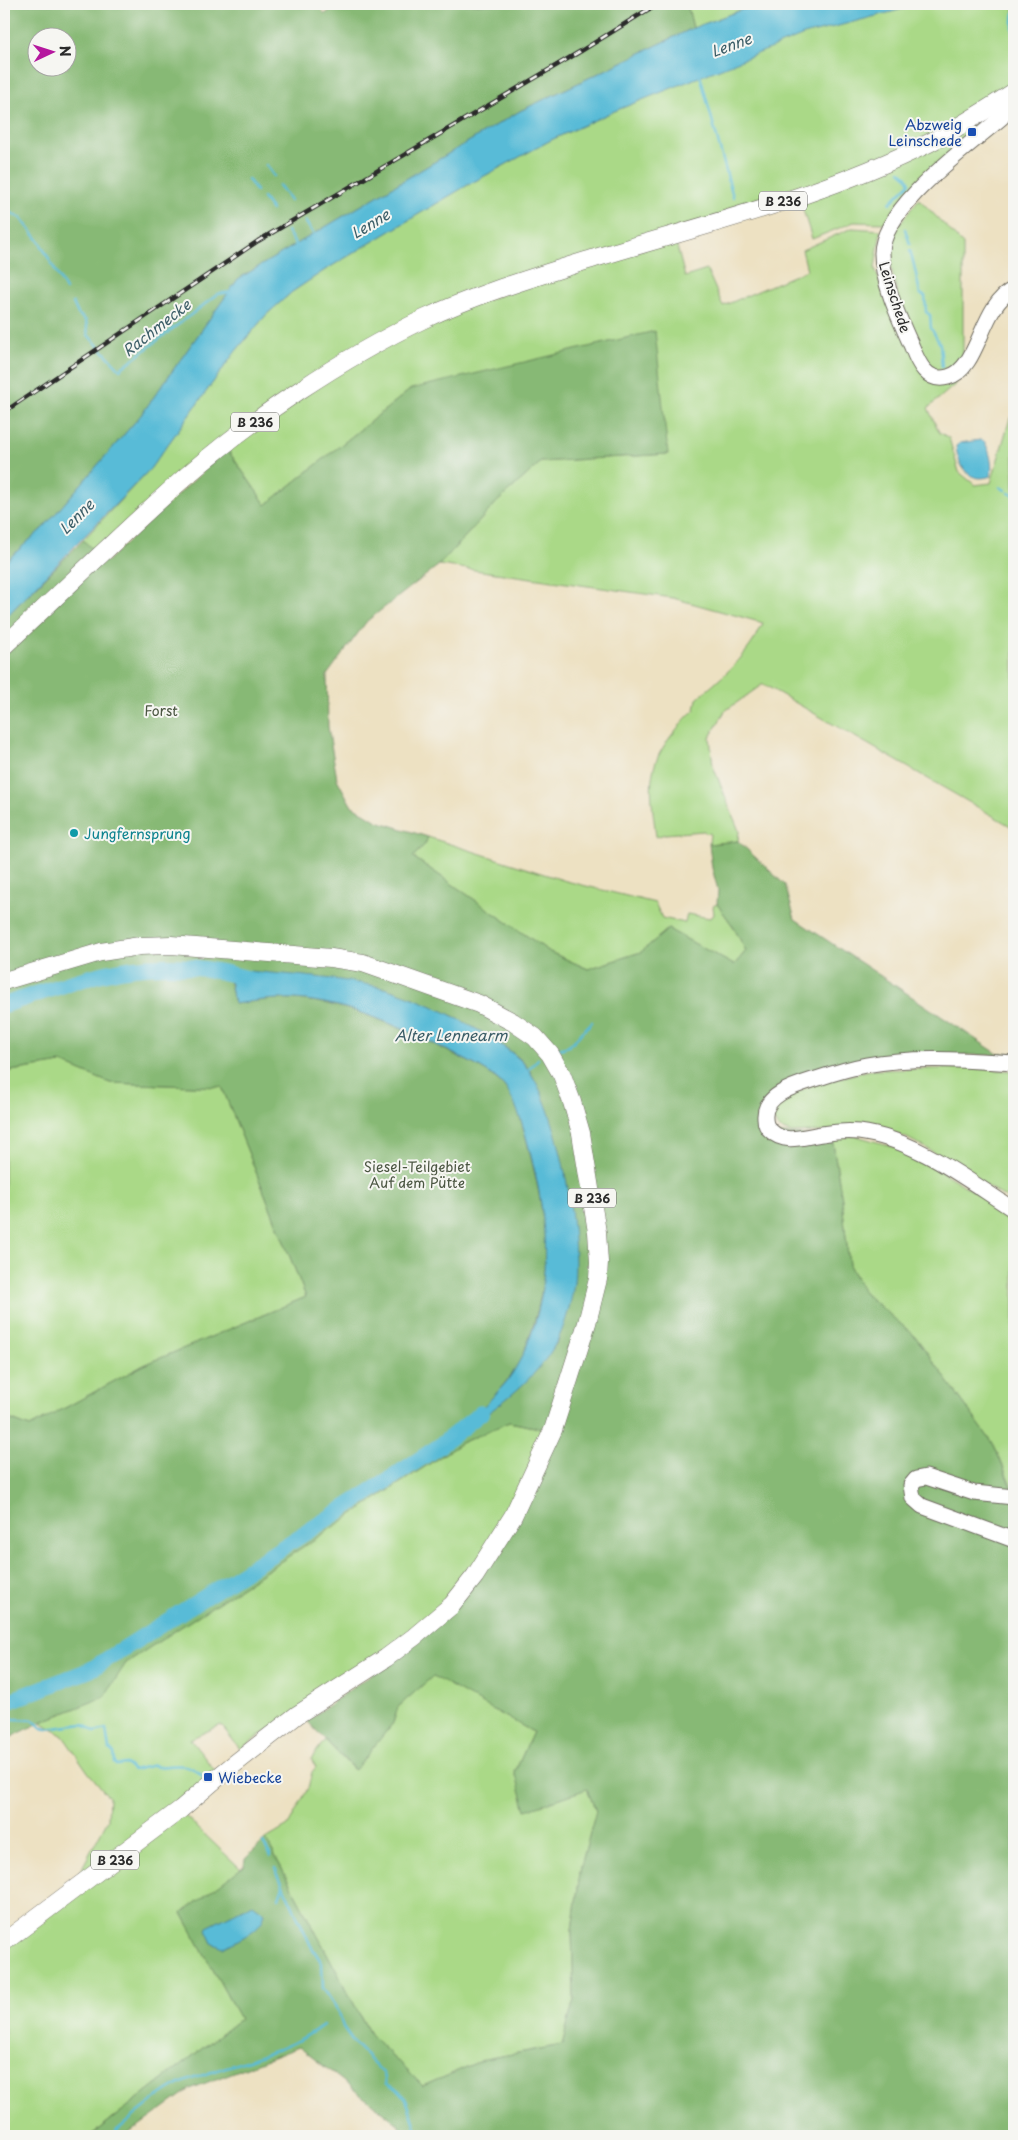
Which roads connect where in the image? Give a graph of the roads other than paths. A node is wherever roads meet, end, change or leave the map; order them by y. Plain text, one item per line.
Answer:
1 (1007, 97) edge
2 (1014, 289) edge
3 (4, 646) edge
4 (4, 981) edge
5 (1014, 1063) edge
6 (1014, 1210) edge
7 (1014, 1497) edge
8 (1014, 1540) edge
9 (4, 1942) edge

1 - 2 main road, Leinschede
1 - 3 main road, B 236
4 - 9 main road, B 236
5 - 6 main road
7 - 8 main road

